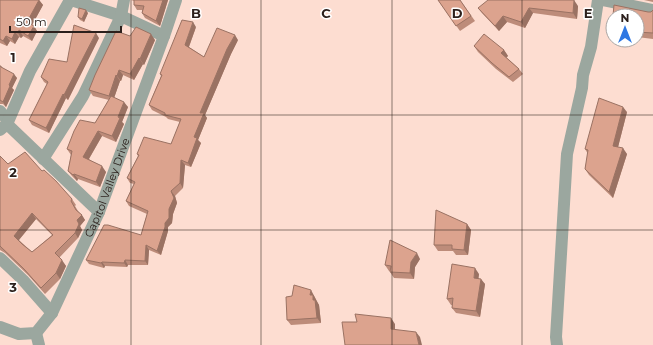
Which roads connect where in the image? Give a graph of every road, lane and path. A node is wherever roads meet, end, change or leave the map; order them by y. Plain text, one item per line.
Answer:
1 (70, 0) edge
2 (124, 0) edge
3 (176, 0) edge
4 (598, 0) edge
5 (603, 0) edge
6 (653, 10) edge
7 (121, 16) junction
8 (164, 36) junction
9 (0, 111) edge
10 (5, 125) edge
11 (42, 159) junction
12 (99, 212) junction
13 (0, 258) edge
14 (52, 313) junction
15 (0, 327) edge
16 (36, 333) junction
17 (39, 345) edge
18 (557, 345) edge

1 - 7 street
1 - 10 street
2 - 7 street
3 - 8 street, Capitol Valley Drive
4 - 18 street
5 - 6 street
7 - 8 street
7 - 11 street
8 - 12 street, Capitol Valley Drive
9 - 10 street
10 - 11 street
11 - 12 street
12 - 14 street, Capitol Valley Drive
13 - 14 street
14 - 16 street, Capitol Valley Drive
15 - 16 street
16 - 17 street

